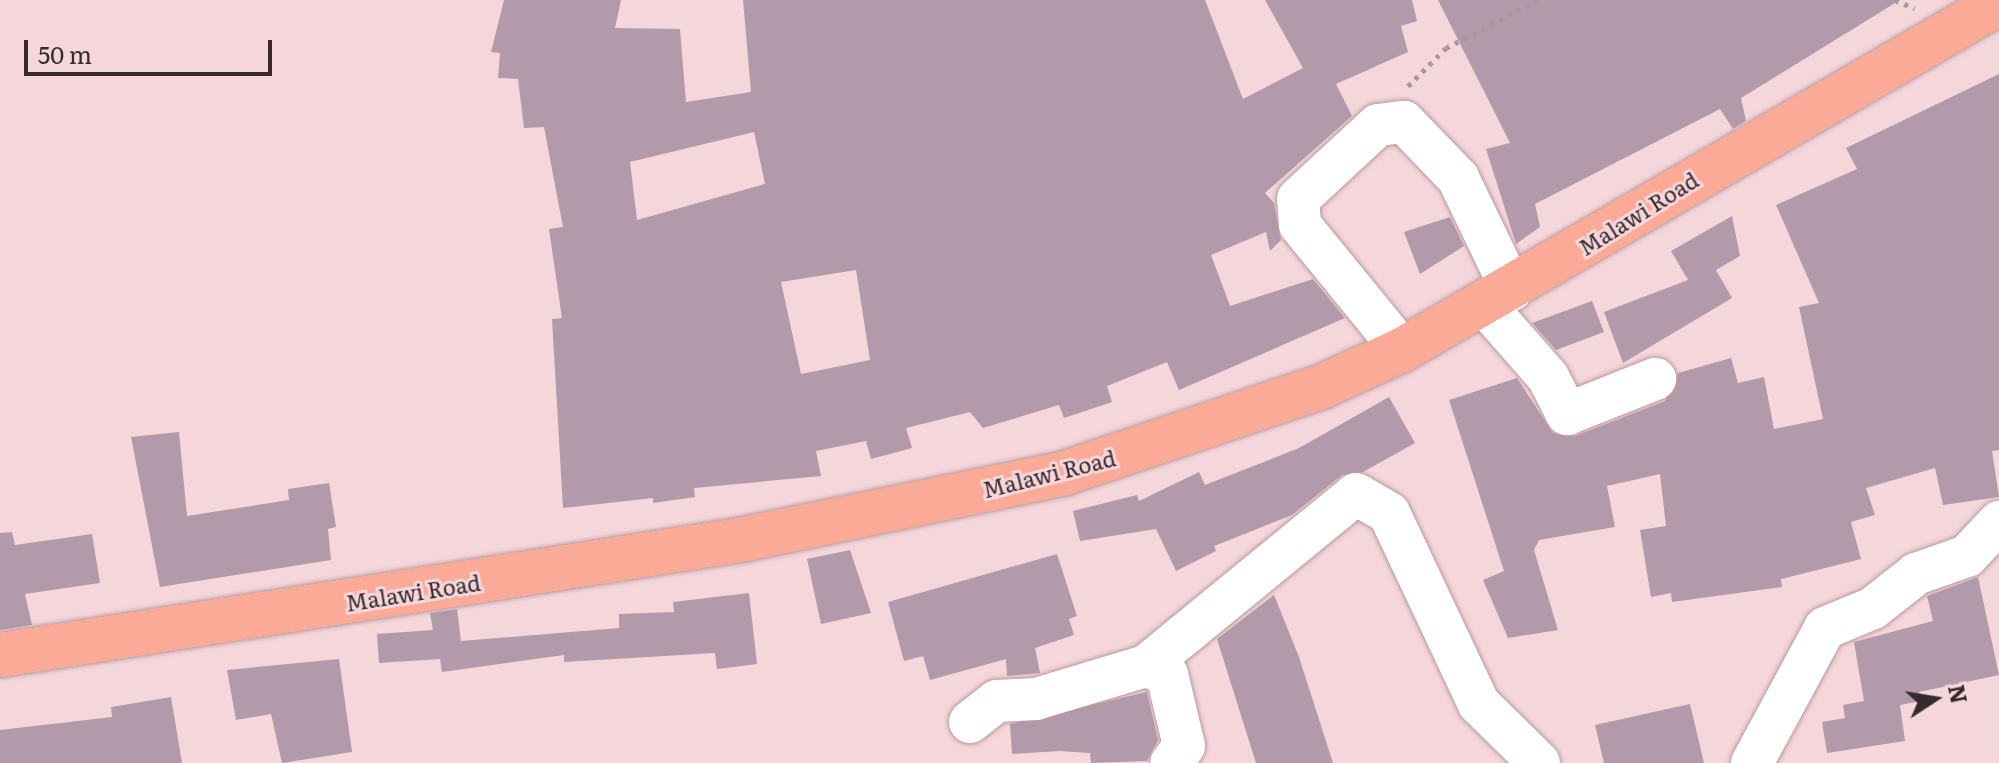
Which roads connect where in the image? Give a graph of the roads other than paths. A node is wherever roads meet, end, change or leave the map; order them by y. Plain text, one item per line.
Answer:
1 (1999, 3) edge
2 (1498, 297) junction
3 (1402, 350) junction
4 (1655, 379) dead end
5 (1999, 522) edge
6 (0, 655) edge
7 (1146, 666) junction
8 (970, 722) dead end
9 (1171, 763) edge
10 (1539, 763) edge
11 (1752, 763) edge

1 - 2 main road, Malawi Road
2 - 3 main road, Malawi Road
2 - 3 street
2 - 4 street
3 - 6 main road, Malawi Road
5 - 11 street
7 - 8 street
7 - 9 street
7 - 10 street

